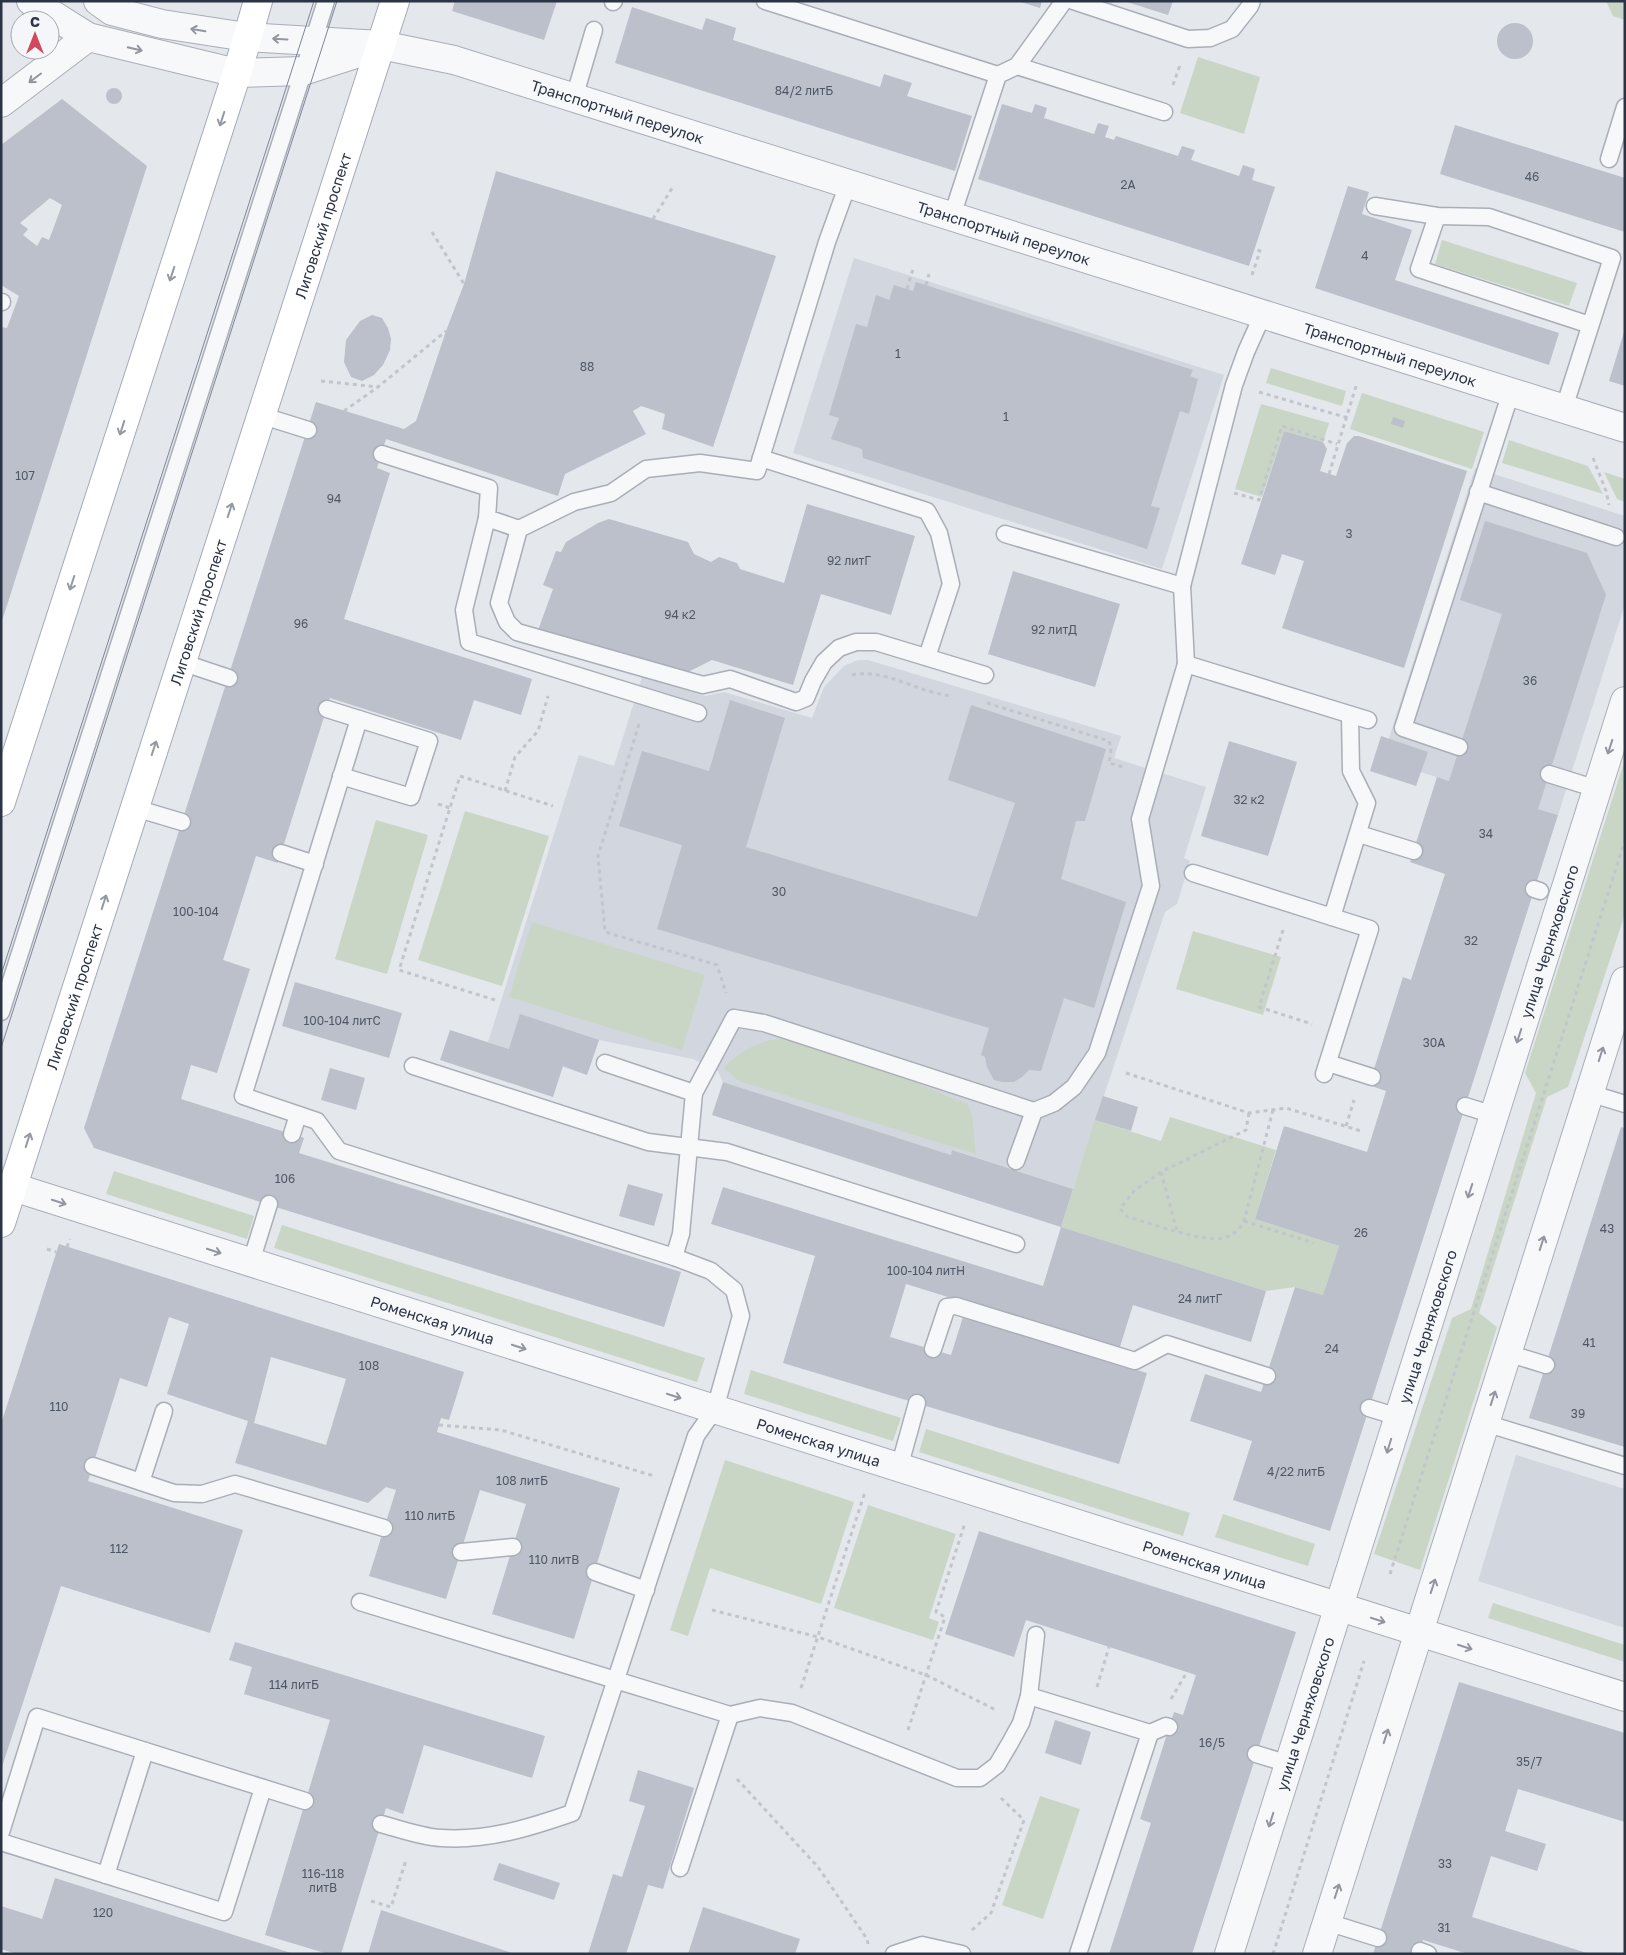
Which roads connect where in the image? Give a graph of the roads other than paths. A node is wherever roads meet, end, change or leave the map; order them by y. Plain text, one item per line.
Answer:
1 (31, 1) edge
2 (258, 1) edge
3 (326, 1) edge
4 (395, 1) edge
5 (766, 1) edge
6 (1064, 1) edge
7 (1073, 1) edge
8 (1252, 1) edge
9 (105, 6) edge
10 (594, 30) dead end
11 (88, 37) junction
12 (246, 37) junction
13 (314, 40) junction
14 (381, 45) junction
15 (1017, 66) junction
16 (303, 71) junction
17 (236, 73) junction
18 (998, 75) junction
19 (574, 98) junction
20 (1, 103) edge
21 (1625, 107) edge
22 (1164, 112) road end
23 (1609, 159) dead end
24 (848, 184) junction
25 (1375, 206) dead end
26 (952, 216) junction
27 (1437, 216) junction
28 (1263, 314) junction
29 (1590, 325) junction
30 (1511, 392) junction
31 (1564, 408) junction
32 (260, 415) junction
33 (1625, 428) edge
34 (308, 430) dead end
35 (382, 454) dead end
36 (761, 458) junction
37 (1478, 492) junction
38 (487, 518) junction
39 (519, 529) junction
40 (1005, 534) dead end
41 (1616, 537) dead end
42 (1182, 586) junction
43 (927, 657) junction
44 (181, 662) junction
45 (1186, 664) junction
46 (985, 675) dead end
47 (229, 678) dead end
48 (1625, 701) edge
49 (327, 709) dead end
50 (698, 713) dead end
51 (1350, 715) junction
52 (359, 719) junction
53 (1368, 720) dead end
54 (10, 744) edge
55 (1459, 747) dead end
56 (1549, 774) dead end
57 (341, 776) junction
58 (1597, 789) junction
59 (1, 802) edge
60 (135, 808) junction
61 (182, 822) dead end
62 (1358, 834) junction
63 (1414, 851) dead end
64 (281, 853) dead end
65 (314, 864) junction
66 (1193, 873) dead end
67 (1332, 917) junction
68 (1625, 981) edge
69 (1, 1012) edge
70 (606, 1063) dead end
71 (414, 1066) dead end
72 (1372, 1077) dead end
73 (694, 1093) junction
74 (1589, 1093) junction
75 (1625, 1104) edge
76 (1465, 1106) dead end
77 (1034, 1111) junction
78 (298, 1114) junction
79 (1494, 1115) junction
80 (292, 1134) dead end
81 (689, 1147) junction
82 (1016, 1161) dead end
83 (13, 1187) junction
84 (269, 1204) dead end
85 (1, 1223) edge
86 (1016, 1244) dead end
87 (674, 1257) junction
88 (251, 1262) junction
89 (933, 1349) dead end
90 (1507, 1354) junction
91 (1546, 1365) dead end
92 (1267, 1376) dead end
93 (918, 1403) dead end
94 (1369, 1408) dead end
95 (714, 1409) junction
96 (164, 1411) dead end
97 (1398, 1417) junction
98 (1485, 1423) junction
99 (93, 1466) dead end
100 (1625, 1466) edge
101 (899, 1468) junction
102 (141, 1482) junction
103 (384, 1528) dead end
104 (513, 1547) dead end
105 (461, 1552) dead end
106 (594, 1572) dead end
107 (646, 1590) junction
108 (360, 1602) dead end
109 (1338, 1607) junction
110 (1419, 1632) junction
111 (1036, 1635) dead end
112 (615, 1680) junction
113 (1029, 1696) junction
114 (1625, 1698) edge
115 (730, 1715) junction
116 (1169, 1727) dead end
117 (1150, 1733) junction
118 (145, 1751) junction
119 (1256, 1754) dead end
120 (1289, 1764) junction
121 (263, 1788) junction
122 (305, 1801) dead end
123 (381, 1824) dead end
124 (1, 1832) edge
125 (1, 1842) edge
126 (680, 1868) dead end
127 (106, 1875) junction
128 (1327, 1922) junction
129 (1378, 1938) dead end
130 (956, 1952) edge
131 (894, 1954) edge
132 (1078, 1954) edge
133 (1229, 1954) edge
134 (1317, 1954) edge

1 - 11 street
2 - 12 main road
3 - 13 lane
4 - 14 main road, Лиговский проспект
5 - 18 lane
6 - 15 lane
7 - 8 lane
9 - 11 lane
12 -> 9 street, Транспортный переулок
10 - 19 lane
11 -> 17 street
11 -> 20 street
13 -> 12 street, Транспортный переулок
12 - 17 main road
13 - 14 street, Транспортный переулок
13 - 16 lane
14 - 16 street
14 - 19 street, Транспортный переулок
14 - 32 main road, Лиговский проспект
15 - 18 lane
15 - 22 lane
16 - 17 street
16 - 69 lane
17 -> 54 main road
18 - 26 lane
19 - 24 street, Транспортный переулок
21 - 23 lane
24 - 26 street, Транспортный переулок
24 - 36 lane
25 - 27 lane
26 - 28 street, Транспортный переулок
27 - 29 lane
27 - 29 lane
28 - 30 street, Транспортный переулок
28 - 42 lane
29 - 31 lane
30 - 31 street, Транспортный переулок
30 - 37 lane
31 - 33 street, Транспортный переулок
32 - 34 lane
44 -> 32 main road, Лиговский проспект
35 - 38 lane
36 - 39 lane
36 - 43 lane
37 - 41 lane
37 - 55 lane
38 - 39 lane
38 - 50 lane
39 - 43 lane
40 - 42 lane
42 - 45 lane
43 - 46 lane
44 - 47 lane
60 -> 44 main road, Лиговский проспект
45 - 51 lane
45 - 77 lane
48 -> 58 street, улица Черняховского
49 - 52 lane
51 - 53 lane
51 - 62 lane
52 - 57 lane
52 - 57 lane
54 - 59 main road
56 - 58 lane
57 - 65 lane
58 -> 79 street, улица Черняховского
60 - 61 lane
83 -> 60 main road, Лиговский проспект
62 - 63 lane
62 - 67 lane
64 - 65 lane
65 - 78 lane
66 - 67 lane
67 - 72 lane
74 -> 68 street
70 - 73 lane
71 - 81 lane
73 - 77 lane
73 - 81 lane
74 - 75 lane
90 -> 74 street
76 - 79 lane
77 - 82 lane
78 - 80 lane
78 - 87 lane
79 -> 97 street, улица Черняховского
81 - 86 lane
81 - 87 lane
83 - 85 main road, Лиговский проспект
83 -> 88 street, Роменская улица
84 - 88 lane
87 - 95 lane
88 -> 95 street, Роменская улица
89 - 92 lane
90 - 91 lane
98 -> 90 street
93 - 101 lane
94 - 97 lane
95 - 101 street, Роменская улица
95 - 107 lane
96 - 102 lane
97 -> 109 street, улица Черняховского
98 - 100 lane
110 -> 98 street
99 - 102 lane
101 - 109 street, Роменская улица
102 - 103 lane
104 - 105 lane
106 - 107 lane
107 - 112 lane
108 - 112 lane
109 -> 110 street, Роменская улица
109 - 120 street, улица Черняховского
110 -> 114 street, Роменская улица
128 -> 110 street
111 - 113 lane
112 - 115 lane
112 - 123 lane
113 - 115 lane
113 - 117 lane
115 - 126 lane
116 - 117 lane
117 - 132 lane
118 - 121 lane
118 - 124 lane
118 - 127 lane
119 - 120 lane
120 -> 133 street, улица Черняховского
121 - 122 lane
121 - 127 lane
125 - 127 lane
128 - 129 lane
128 - 134 street
130 - 131 lane

